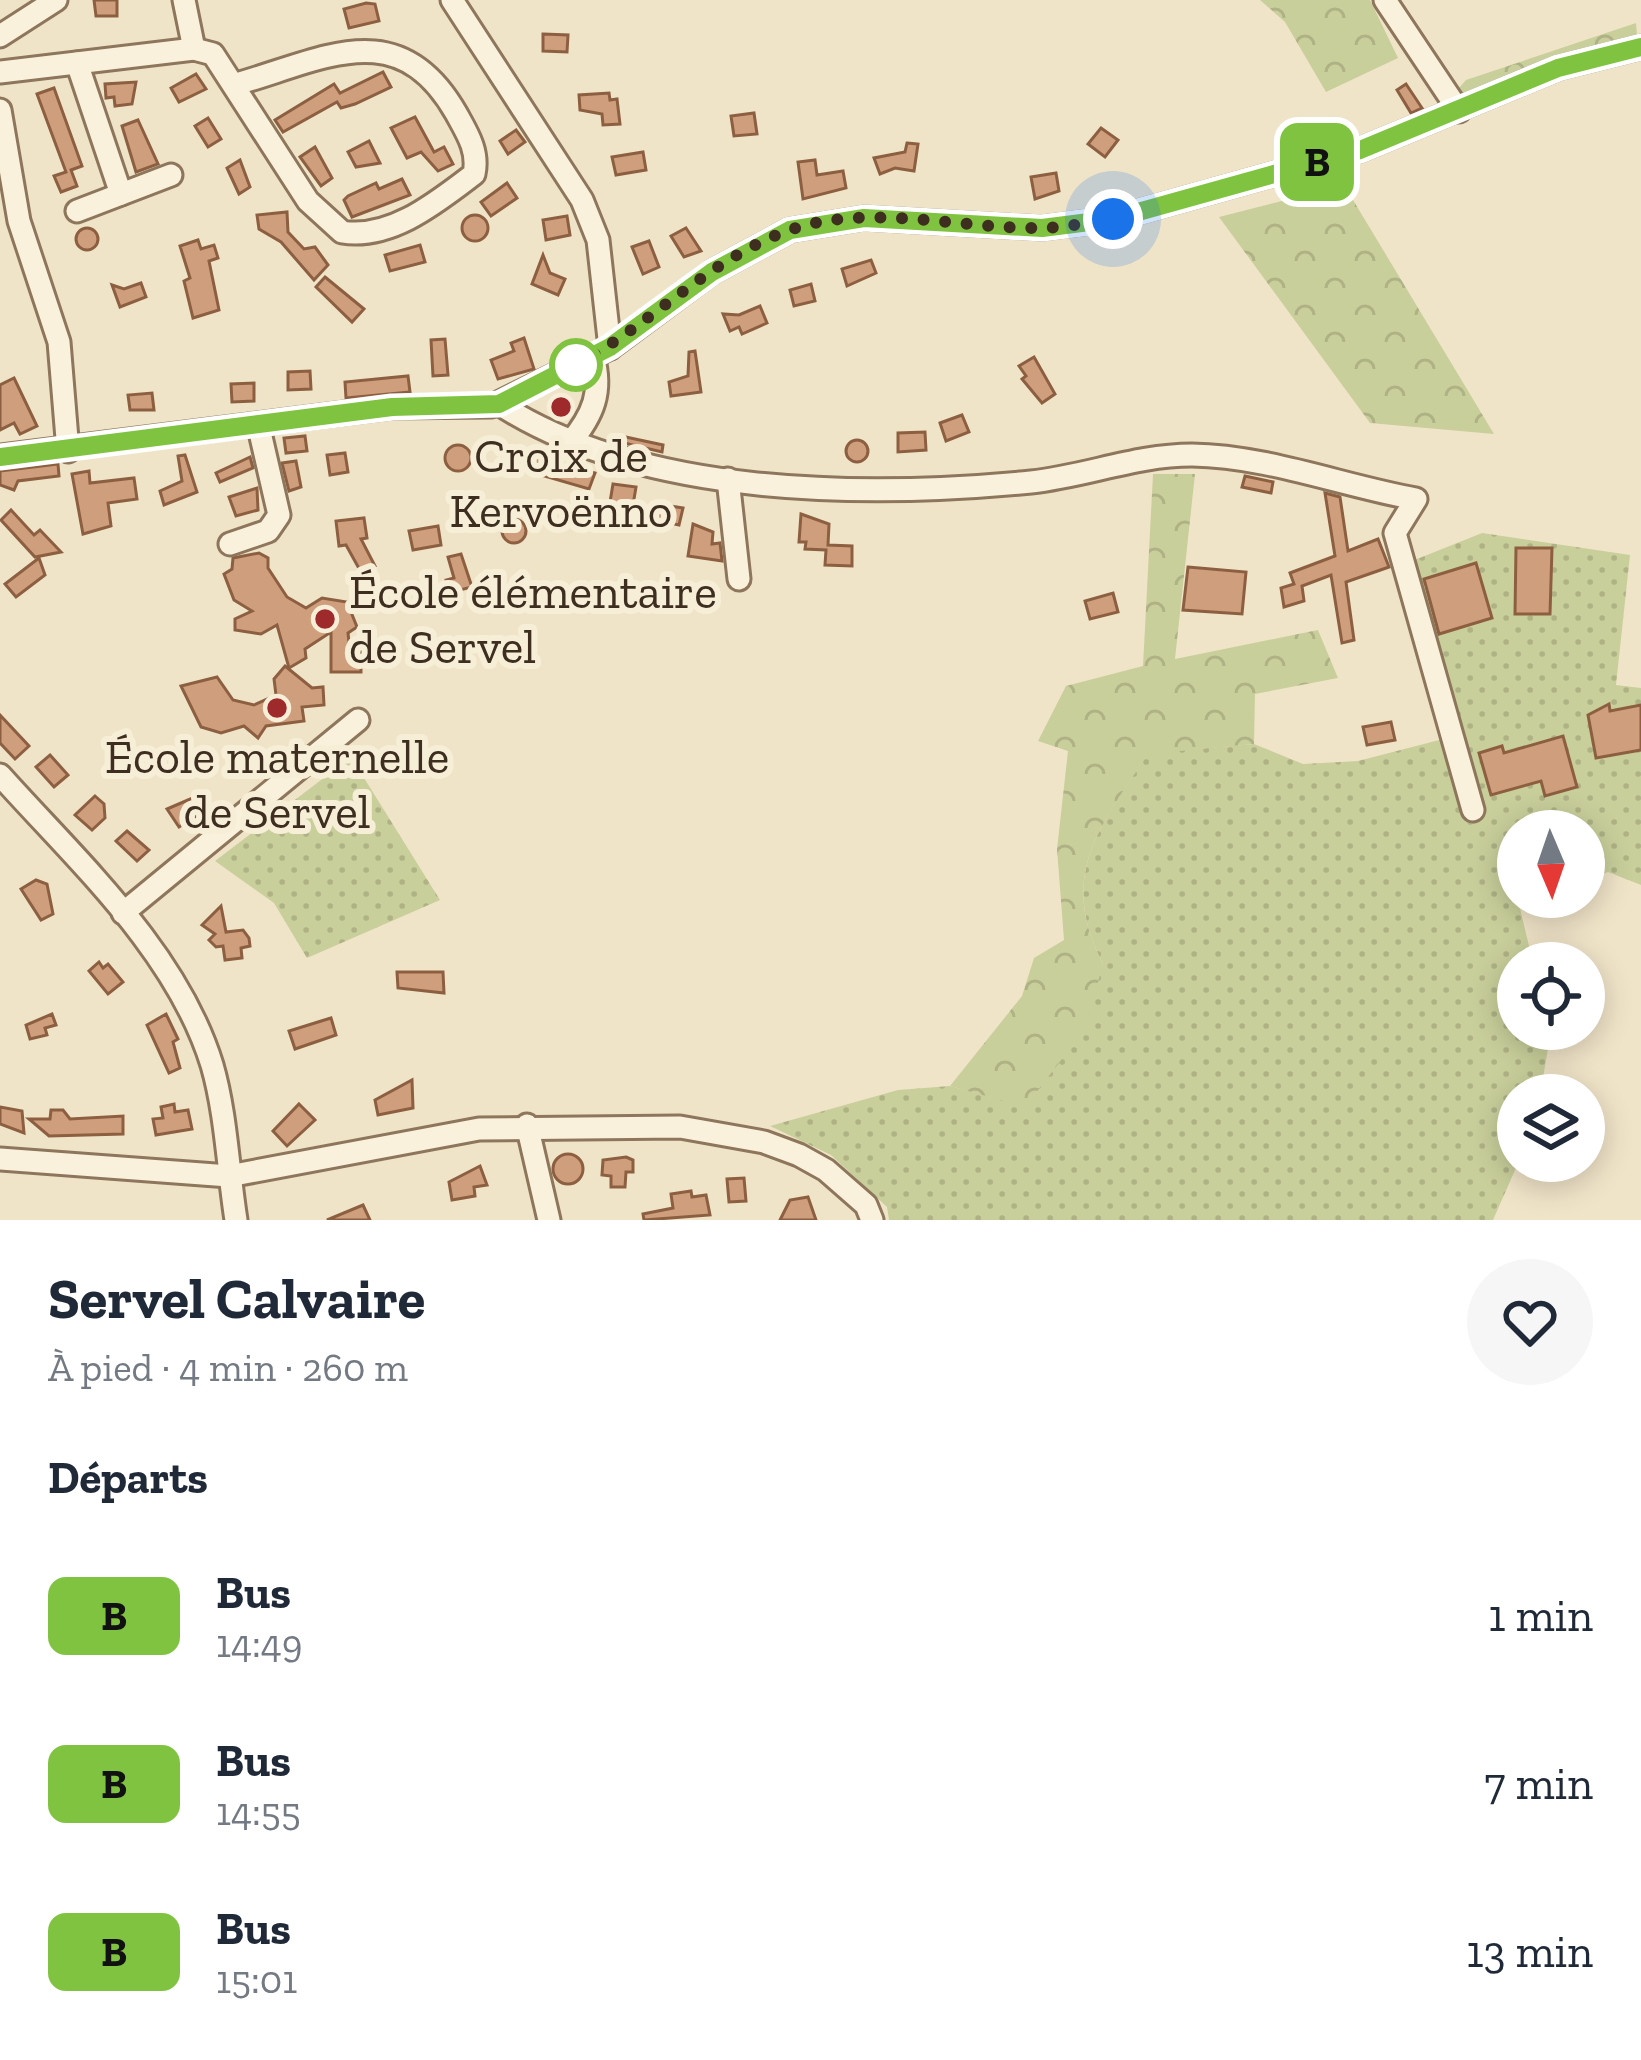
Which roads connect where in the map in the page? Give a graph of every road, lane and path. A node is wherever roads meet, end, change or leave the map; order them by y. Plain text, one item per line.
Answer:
1 (56, 0) edge
2 (184, 0) edge
3 (452, 0) edge
4 (1385, 0) edge
5 (0, 36) edge
6 (1641, 47) edge
7 (194, 49) junction
8 (77, 63) junction
9 (0, 72) edge
10 (233, 85) junction
11 (0, 110) edge
12 (1459, 111) junction
13 (171, 175) dead end
14 (121, 194) junction
15 (77, 211) dead end
16 (602, 352) junction
17 (499, 404) junction
18 (259, 428) junction
19 (570, 443) junction
20 (68, 452) junction
21 (0, 456) edge
22 (728, 479) junction
23 (230, 544) dead end
24 (739, 579) dead end
25 (358, 720) dead end
26 (0, 776) edge
27 (1473, 810) dead end
28 (123, 913) junction
29 (527, 1125) junction
30 (0, 1159) edge
31 (229, 1175) junction
32 (236, 1220) edge
33 (549, 1220) edge
34 (872, 1220) edge

1 - 5 street
2 - 7 street
3 - 16 street
4 - 12 street
6 - 12 street
7 - 8 street
7 - 10 street
8 - 9 street
8 - 14 street
10 - 10 street
11 - 20 street
12 - 16 street
13 - 14 street
14 - 15 street
16 - 17 street
16 - 19 street
17 - 18 street
17 - 19 street
18 - 20 street
18 - 23 street
19 - 22 street
20 - 21 street
22 - 24 street
22 - 27 street
25 - 28 street
26 - 28 street
28 - 31 street
29 - 31 street
29 - 33 street
29 - 34 street
30 - 31 street
31 - 32 street

